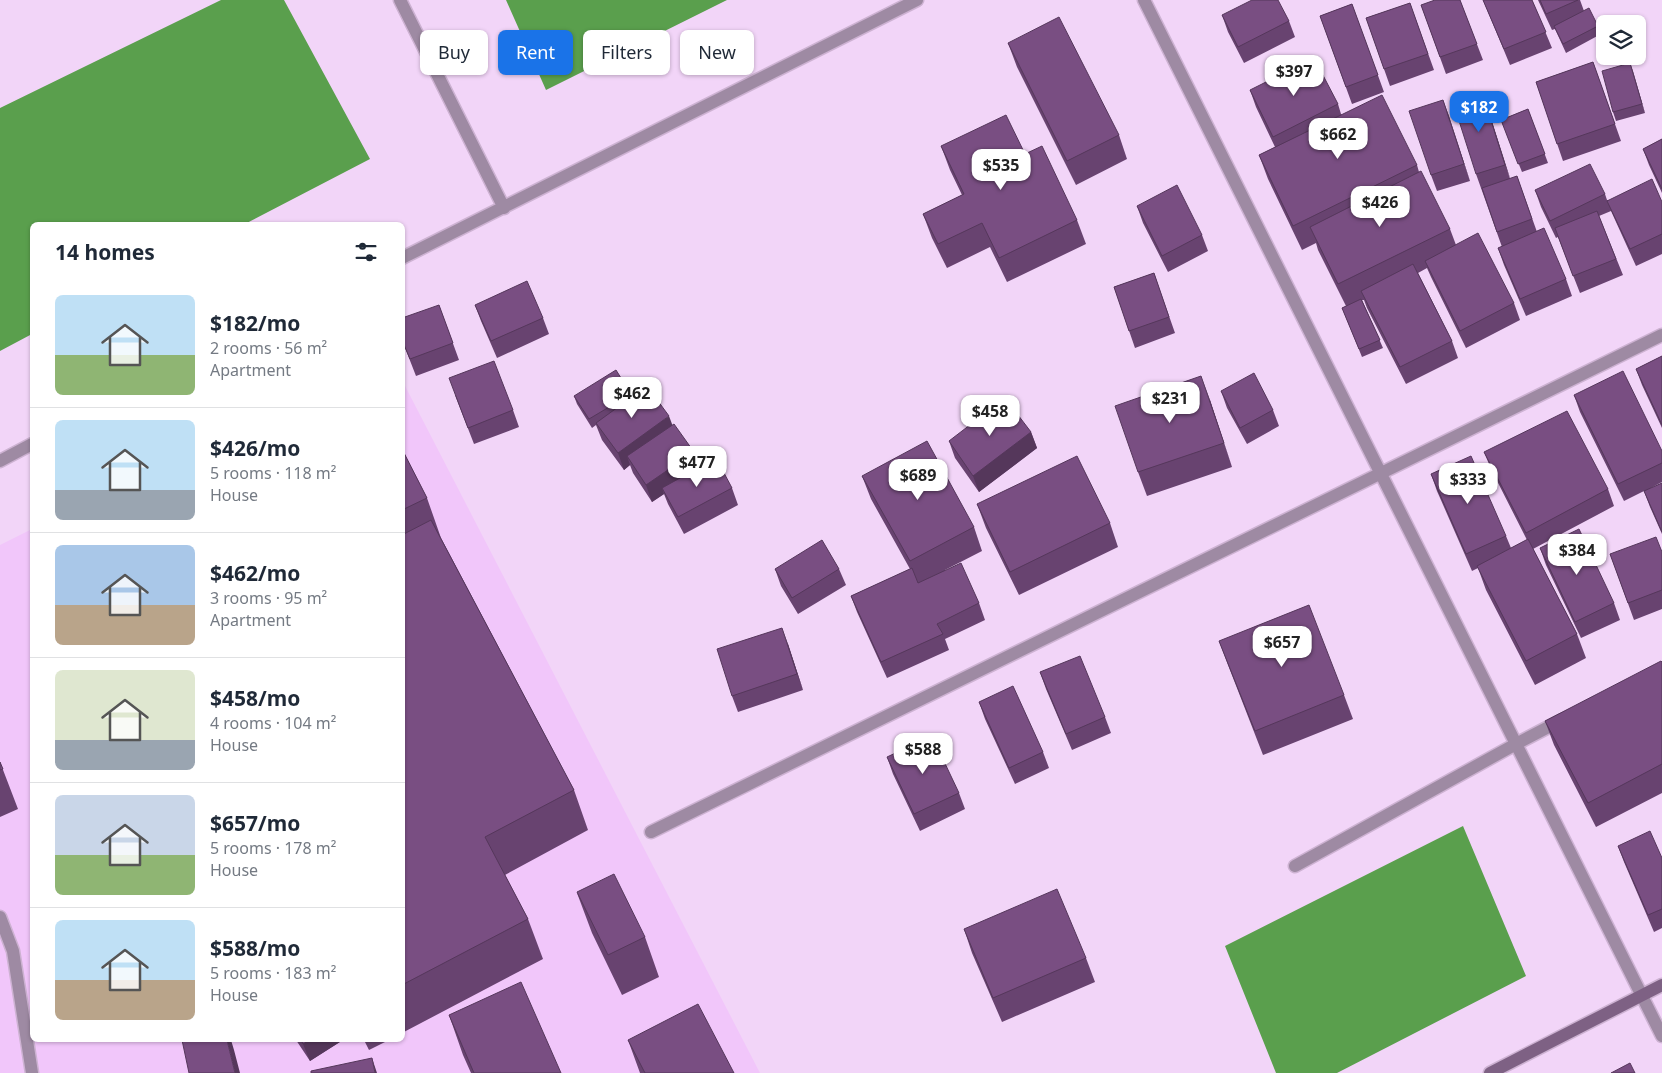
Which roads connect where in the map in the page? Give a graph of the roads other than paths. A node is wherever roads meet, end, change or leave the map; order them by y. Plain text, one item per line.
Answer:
1 (400, 0) edge
2 (918, 0) edge
3 (1144, 0) edge
4 (504, 208) junction
5 (405, 257) edge
6 (1662, 335) edge
7 (30, 445) edge
8 (0, 460) edge
9 (1380, 474) junction
10 (1576, 713) edge
11 (1516, 744) junction
12 (651, 832) dead end
13 (1295, 866) dead end
14 (0, 918) edge
15 (1662, 984) edge
16 (1641, 995) junction
17 (1662, 1036) edge
18 (32, 1073) edge
19 (1490, 1073) edge

1 - 4 street
2 - 4 street
3 - 9 street
4 - 5 street
6 - 9 street
7 - 8 street
9 - 11 street
9 - 12 street
10 - 11 street
11 - 13 street
11 - 16 street
14 - 18 street
15 - 16 main road
16 - 17 street
16 - 19 main road

